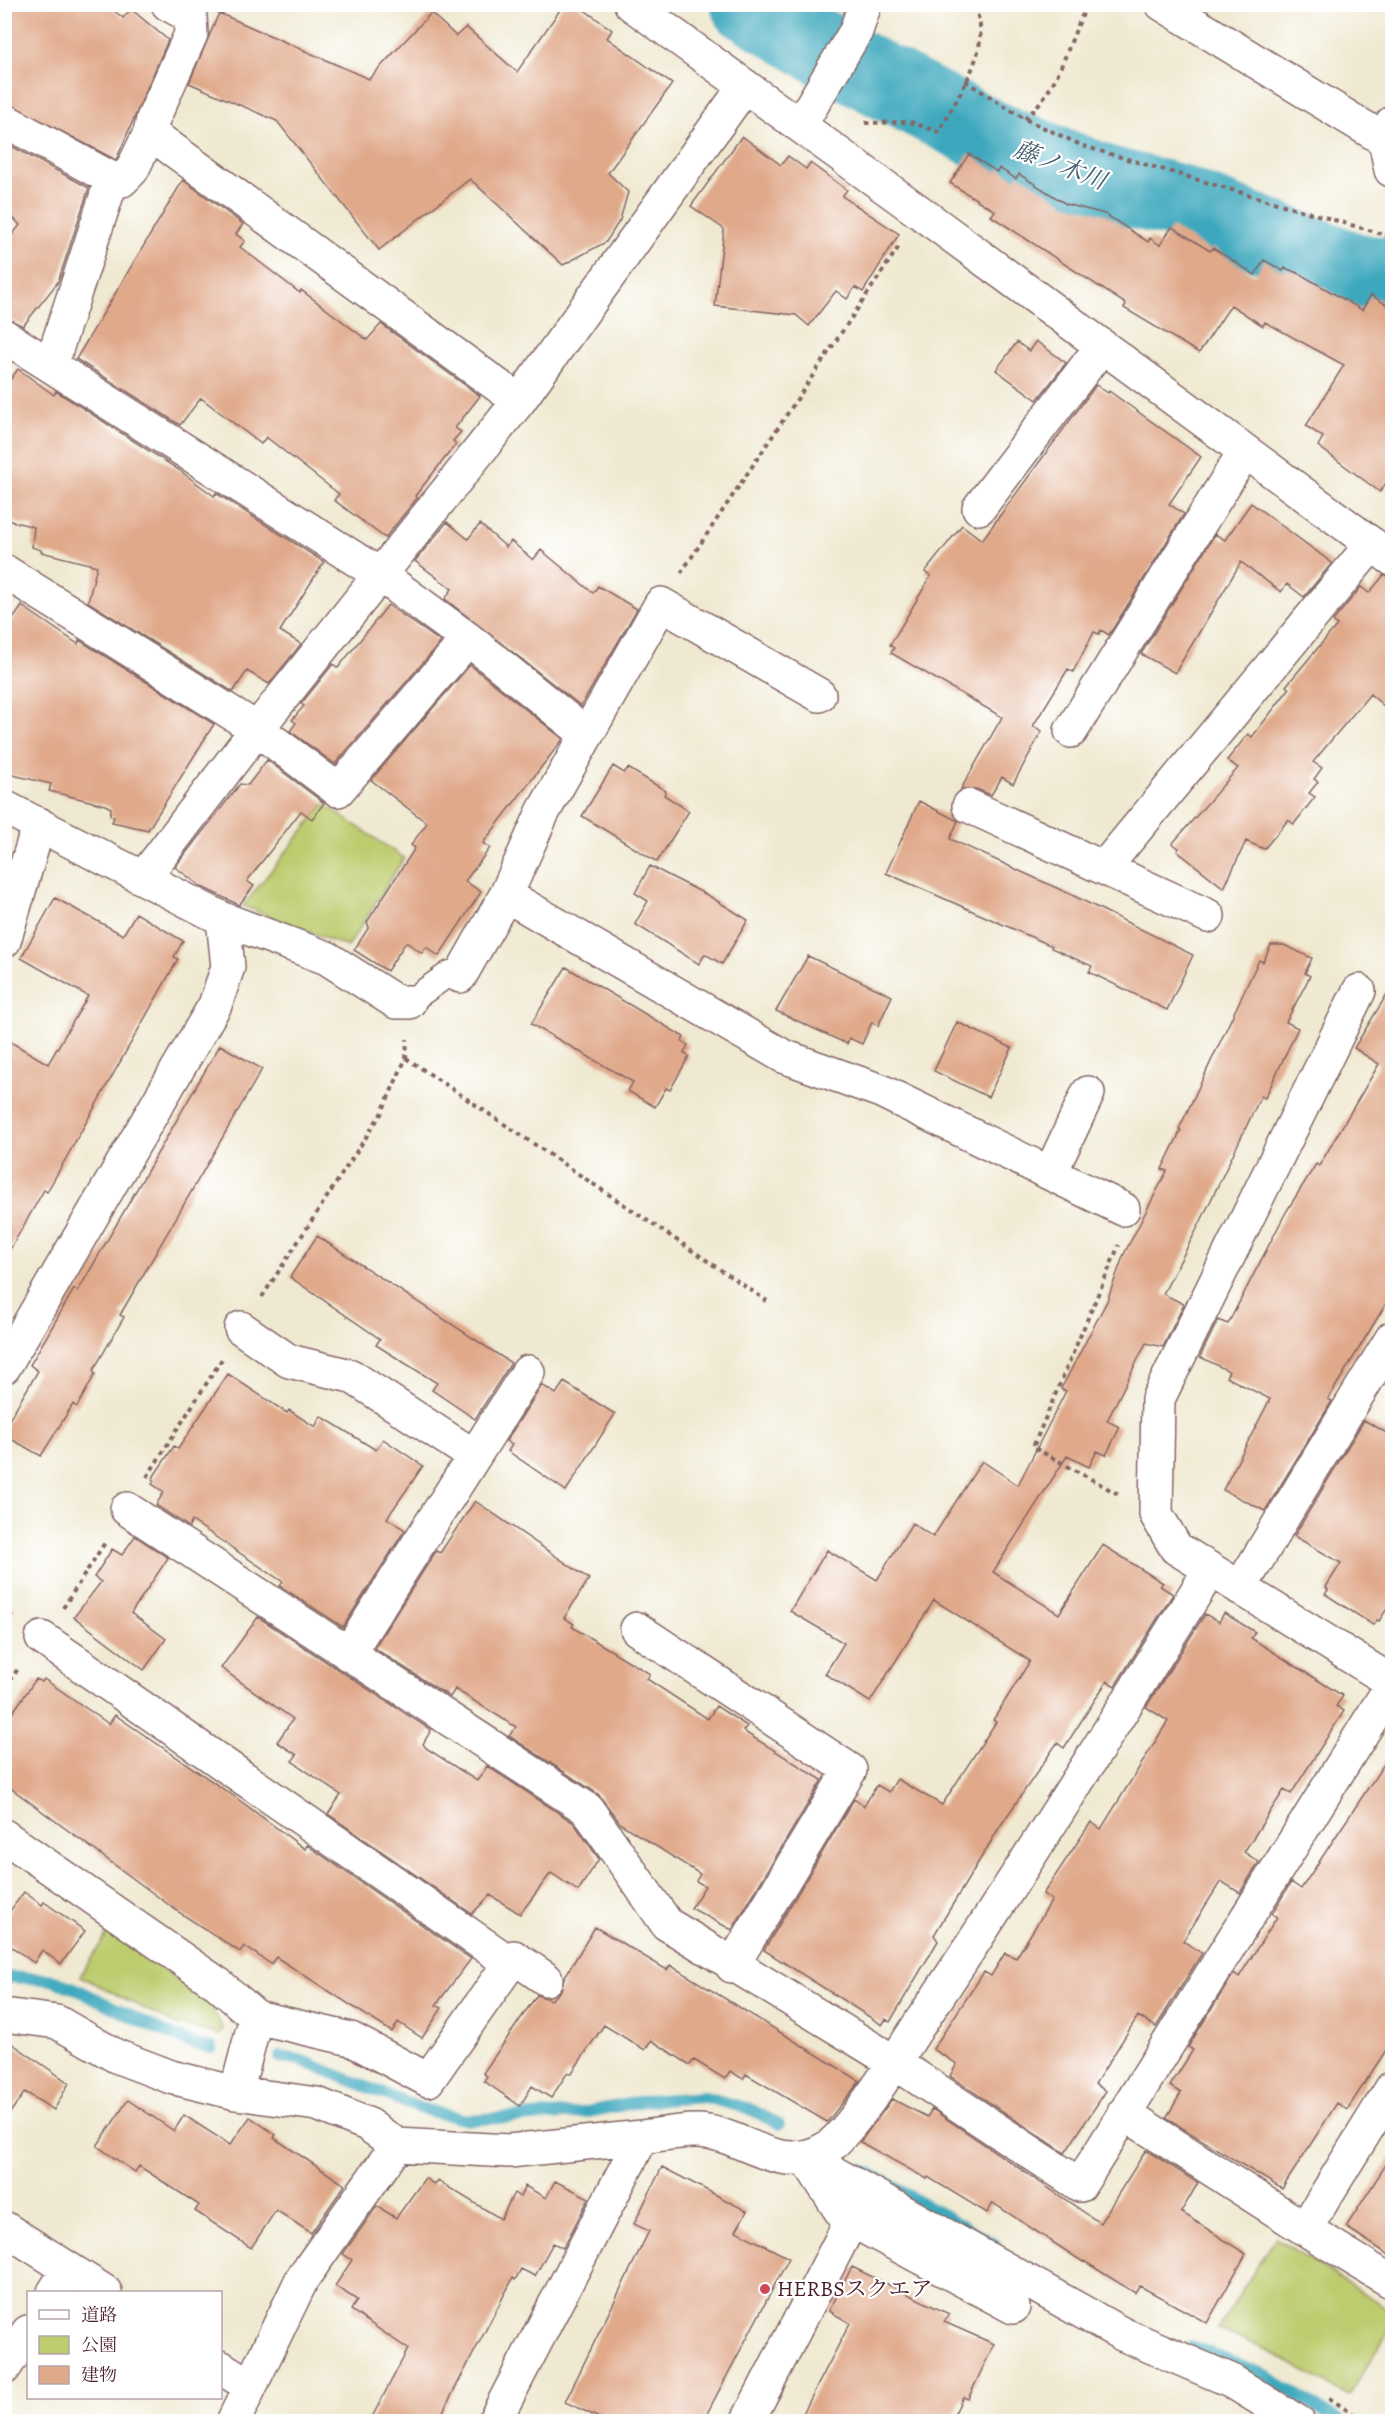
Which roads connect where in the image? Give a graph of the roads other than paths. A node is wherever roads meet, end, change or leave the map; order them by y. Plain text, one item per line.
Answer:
1 (168, 4) edge
2 (631, 4) edge
3 (1162, 4) edge
4 (1205, 16) edge
5 (861, 18) edge
6 (745, 86) junction
7 (4, 120) edge
8 (800, 125) junction
9 (150, 133) junction
10 (1390, 144) edge
11 (112, 178) junction
12 (4, 336) edge
13 (1102, 346) junction
14 (51, 365) junction
15 (519, 401) junction
16 (1245, 451) junction
17 (979, 508) dead end
18 (1382, 552) edge
19 (4, 572) edge
20 (379, 574) junction
21 (468, 639) junction
22 (819, 695) dead end
23 (257, 729) junction
24 (1071, 730) dead end
25 (587, 735) junction
26 (969, 806) dead end
27 (4, 807) edge
28 (39, 824) junction
29 (1104, 868) junction
30 (144, 877) junction
31 (506, 895) junction
32 (1208, 916) dead end
33 (223, 919) junction
34 (4, 941) edge
35 (460, 976) joint
36 (1359, 991) dead end
37 (409, 1002) joint
38 (1088, 1094) dead end
39 (1051, 1172) junction
40 (1123, 1209) road end
41 (241, 1328) dead end
42 (1392, 1338) edge
43 (4, 1367) edge
44 (528, 1372) dead end
45 (474, 1456) junction
46 (127, 1509) dead end
47 (1210, 1570) junction
48 (1240, 1588) junction
49 (637, 1629) dead end
50 (42, 1638) dead end
51 (348, 1654) junction
52 (1392, 1684) edge
53 (4, 1836) edge
54 (510, 1963) junction
55 (732, 1966) junction
56 (546, 1979) dead end
57 (4, 2015) edge
58 (256, 2018) junction
59 (894, 2062) junction
60 (1392, 2088) edge
61 (236, 2093) junction
62 (1124, 2113) junction
63 (642, 2138) junction
64 (397, 2145) junction
65 (805, 2157) junction
66 (859, 2206) junction
67 (4, 2228) edge
68 (1305, 2229) junction
69 (62, 2281) edge
70 (1392, 2282) edge
71 (101, 2291) edge
72 (1013, 2307) dead end
73 (27, 2333) edge
74 (4, 2368) edge
75 (222, 2368) edge
76 (250, 2386) junction
77 (233, 2421) edge
78 (494, 2421) edge
79 (747, 2421) edge
80 (1298, 2421) edge

1 - 9 street
2 - 6 street
3 - 4 street
4 - 10 street
5 - 8 street
6 - 8 street
6 - 15 street
7 - 11 street
8 - 13 street
9 - 11 street
9 - 15 street
11 - 14 street
12 - 14 street
13 - 16 street
13 - 17 street
14 - 20 street
15 - 20 street
16 - 18 street
16 - 24 street
18 - 29 street
19 - 23 street
20 - 21 street
20 - 23 street
21 - 23 street
21 - 25 street
22 - 25 street
23 - 30 street
25 - 31 street
26 - 29 street
27 - 28 street
28 - 30 street
28 - 34 street
29 - 32 street
30 - 33 street
31 - 35 street
31 - 39 street
33 - 37 street
33 - 43 street
35 - 37 lane
36 - 47 street
38 - 39 street
39 - 40 street
41 - 45 street
42 - 48 street
44 - 45 street
45 - 51 street
46 - 51 street
47 - 48 street
47 - 59 street
48 - 52 street
49 - 55 street
50 - 54 street
51 - 55 street
52 - 62 street
53 - 58 street
54 - 56 street
54 - 58 street
55 - 59 street
57 - 61 street
58 - 61 street
59 - 62 street
59 - 65 street
60 - 68 street
61 - 64 street
62 - 68 street
63 - 64 street
63 - 65 street
63 - 78 street
64 - 76 street
65 - 66 street
66 - 72 street
66 - 79 street
66 - 80 street
67 - 69 street
68 - 70 street
69 - 71 street
73 - 74 street
75 - 76 street
76 - 77 street

